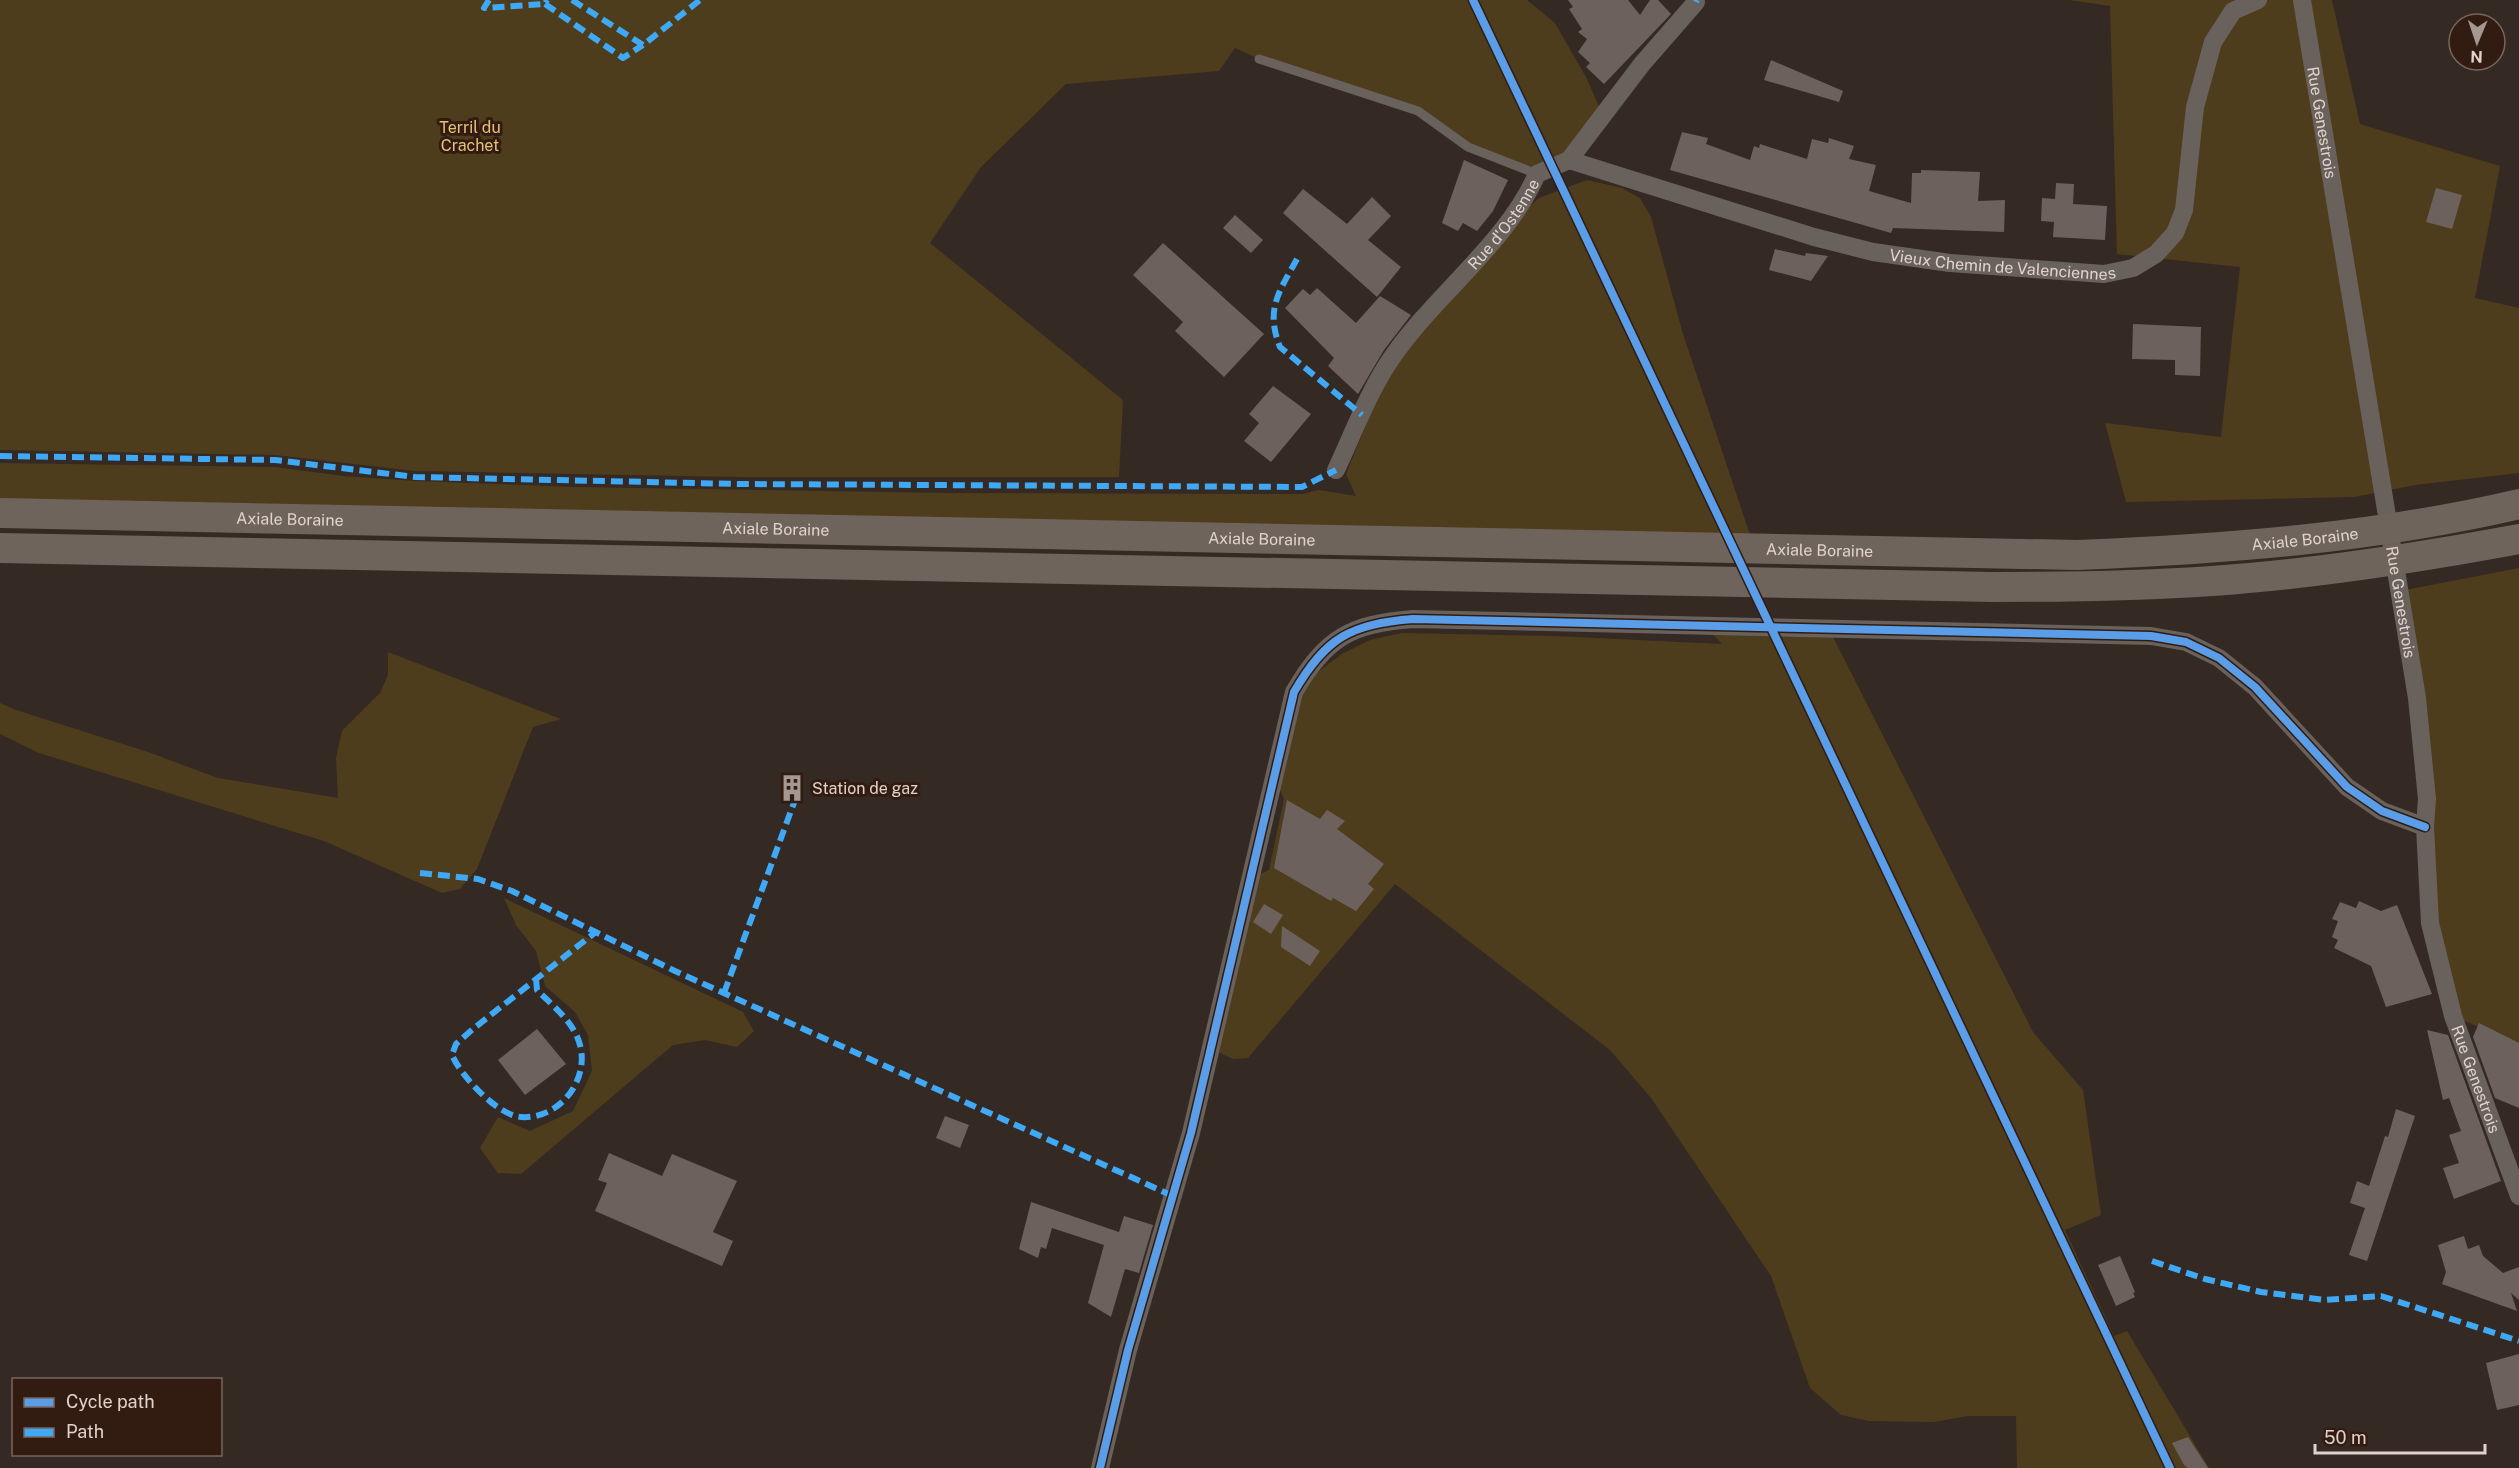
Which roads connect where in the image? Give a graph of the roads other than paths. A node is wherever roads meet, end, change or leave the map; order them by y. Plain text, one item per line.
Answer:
1 (2258, 0) edge
2 (2302, 0) edge
3 (1696, 2) dead end
4 (1259, 59) dead end
5 (1569, 160) junction
6 (1537, 174) junction
7 (1336, 470) dead end
8 (2519, 504) edge
9 (0, 513) edge
10 (2519, 539) edge
11 (0, 548) edge
12 (2425, 827) junction
13 (2519, 1196) edge
14 (1100, 1468) edge

1 - 5 street, Vieux Chemin de Valenciennes
2 - 12 street, Rue Genestrois
3 - 5 street, Rue d'Ostenne
4 - 6 lane
5 - 6 street, Rue d'Ostenne
6 - 7 street, Rue d'Ostenne
8 - 9 highway, Axiale Boraine
10 - 11 highway, Axiale Boraine
12 - 13 street, Rue Genestrois
12 - 14 street

